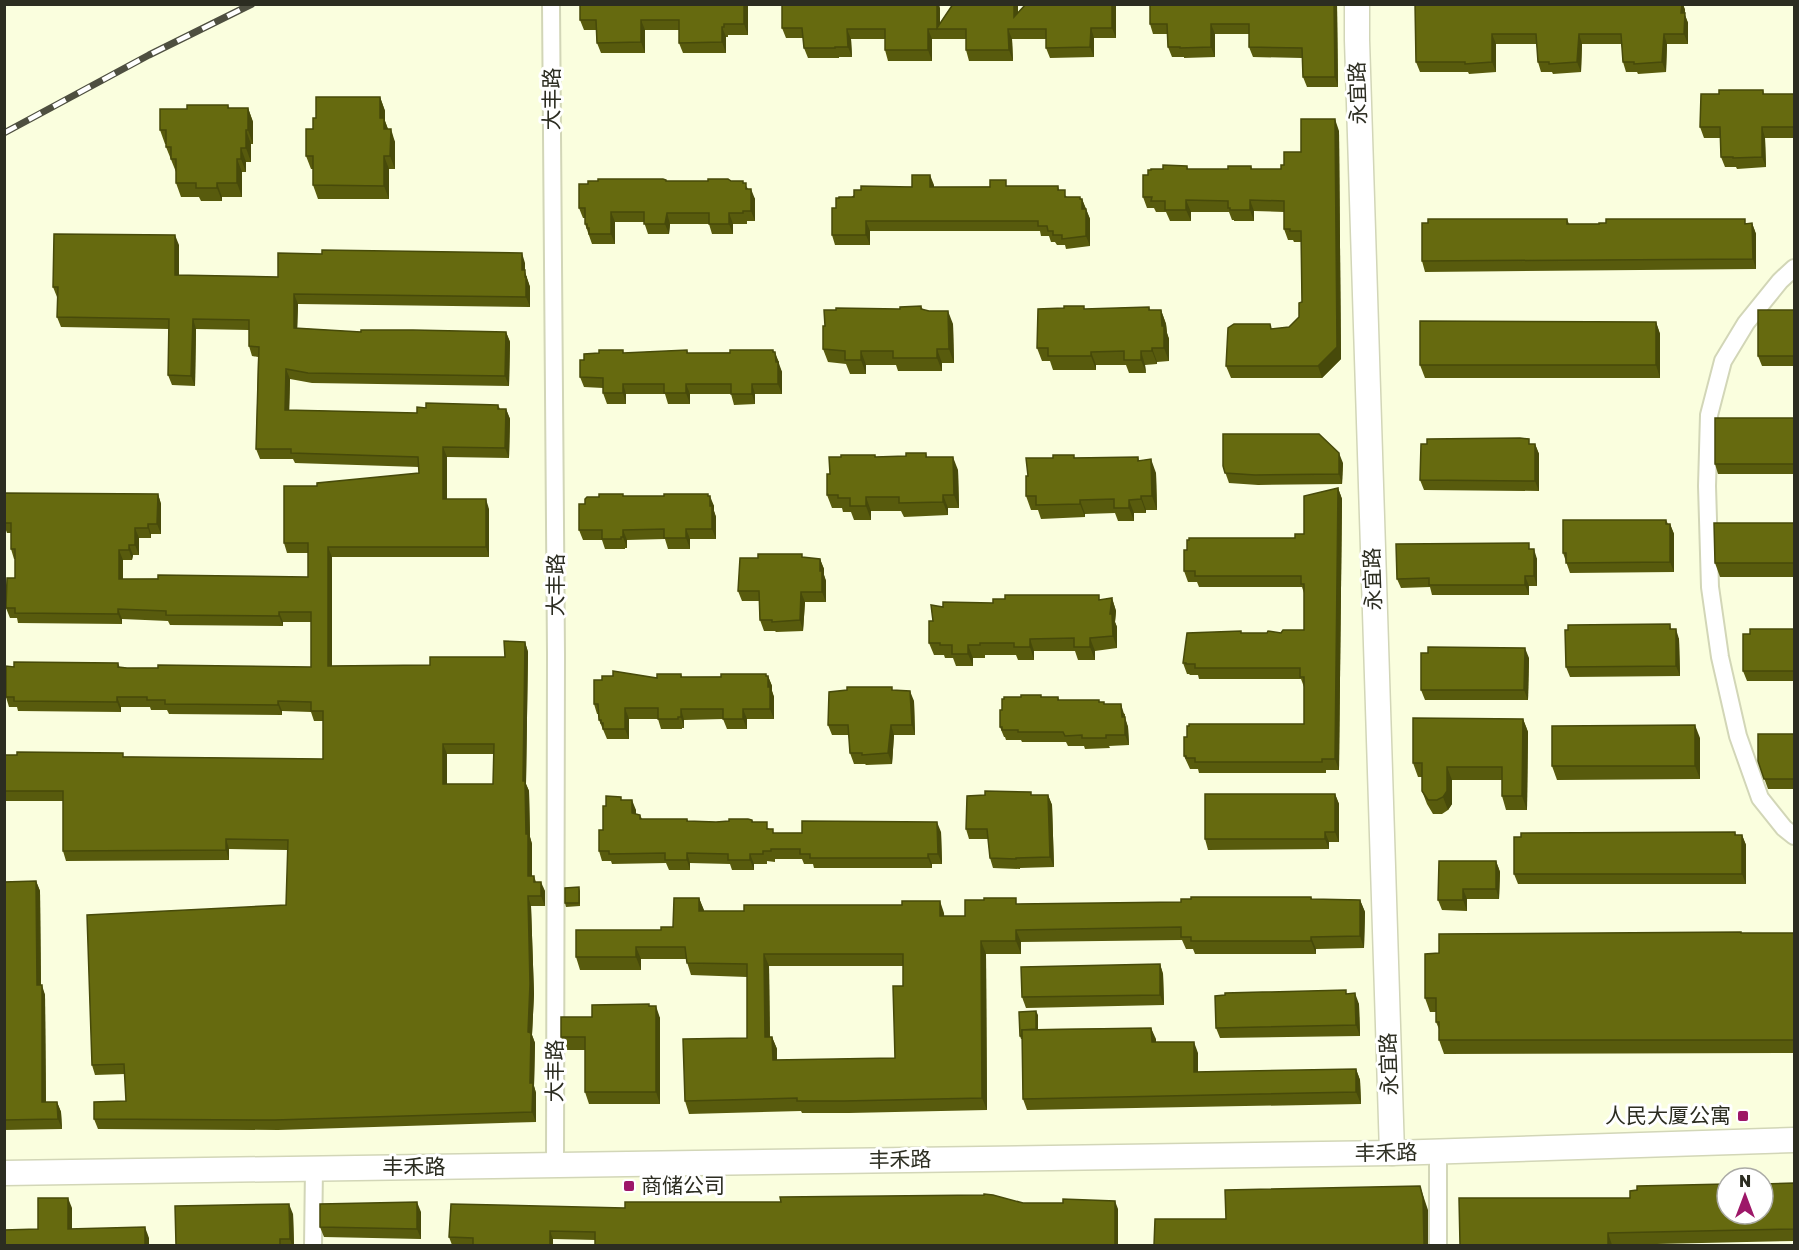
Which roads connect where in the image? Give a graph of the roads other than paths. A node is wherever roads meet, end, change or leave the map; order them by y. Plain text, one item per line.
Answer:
1 (551, 4) edge
2 (1357, 4) edge
3 (1794, 268) edge
4 (1794, 836) edge
5 (1794, 1140) edge
6 (1438, 1152) junction
7 (1392, 1153) junction
8 (555, 1166) junction
9 (314, 1167) junction
10 (4, 1173) edge
11 (313, 1245) edge
12 (1438, 1245) edge

1 - 8 street, 大丰路
2 - 7 main road, 永宜路
3 - 4 street
5 - 6 main road, 丰禾路
6 - 7 main road, 丰禾路
6 - 12 street
7 - 8 main road, 丰禾路
8 - 9 main road, 丰禾路
9 - 10 main road, 丰禾路
9 - 11 street

